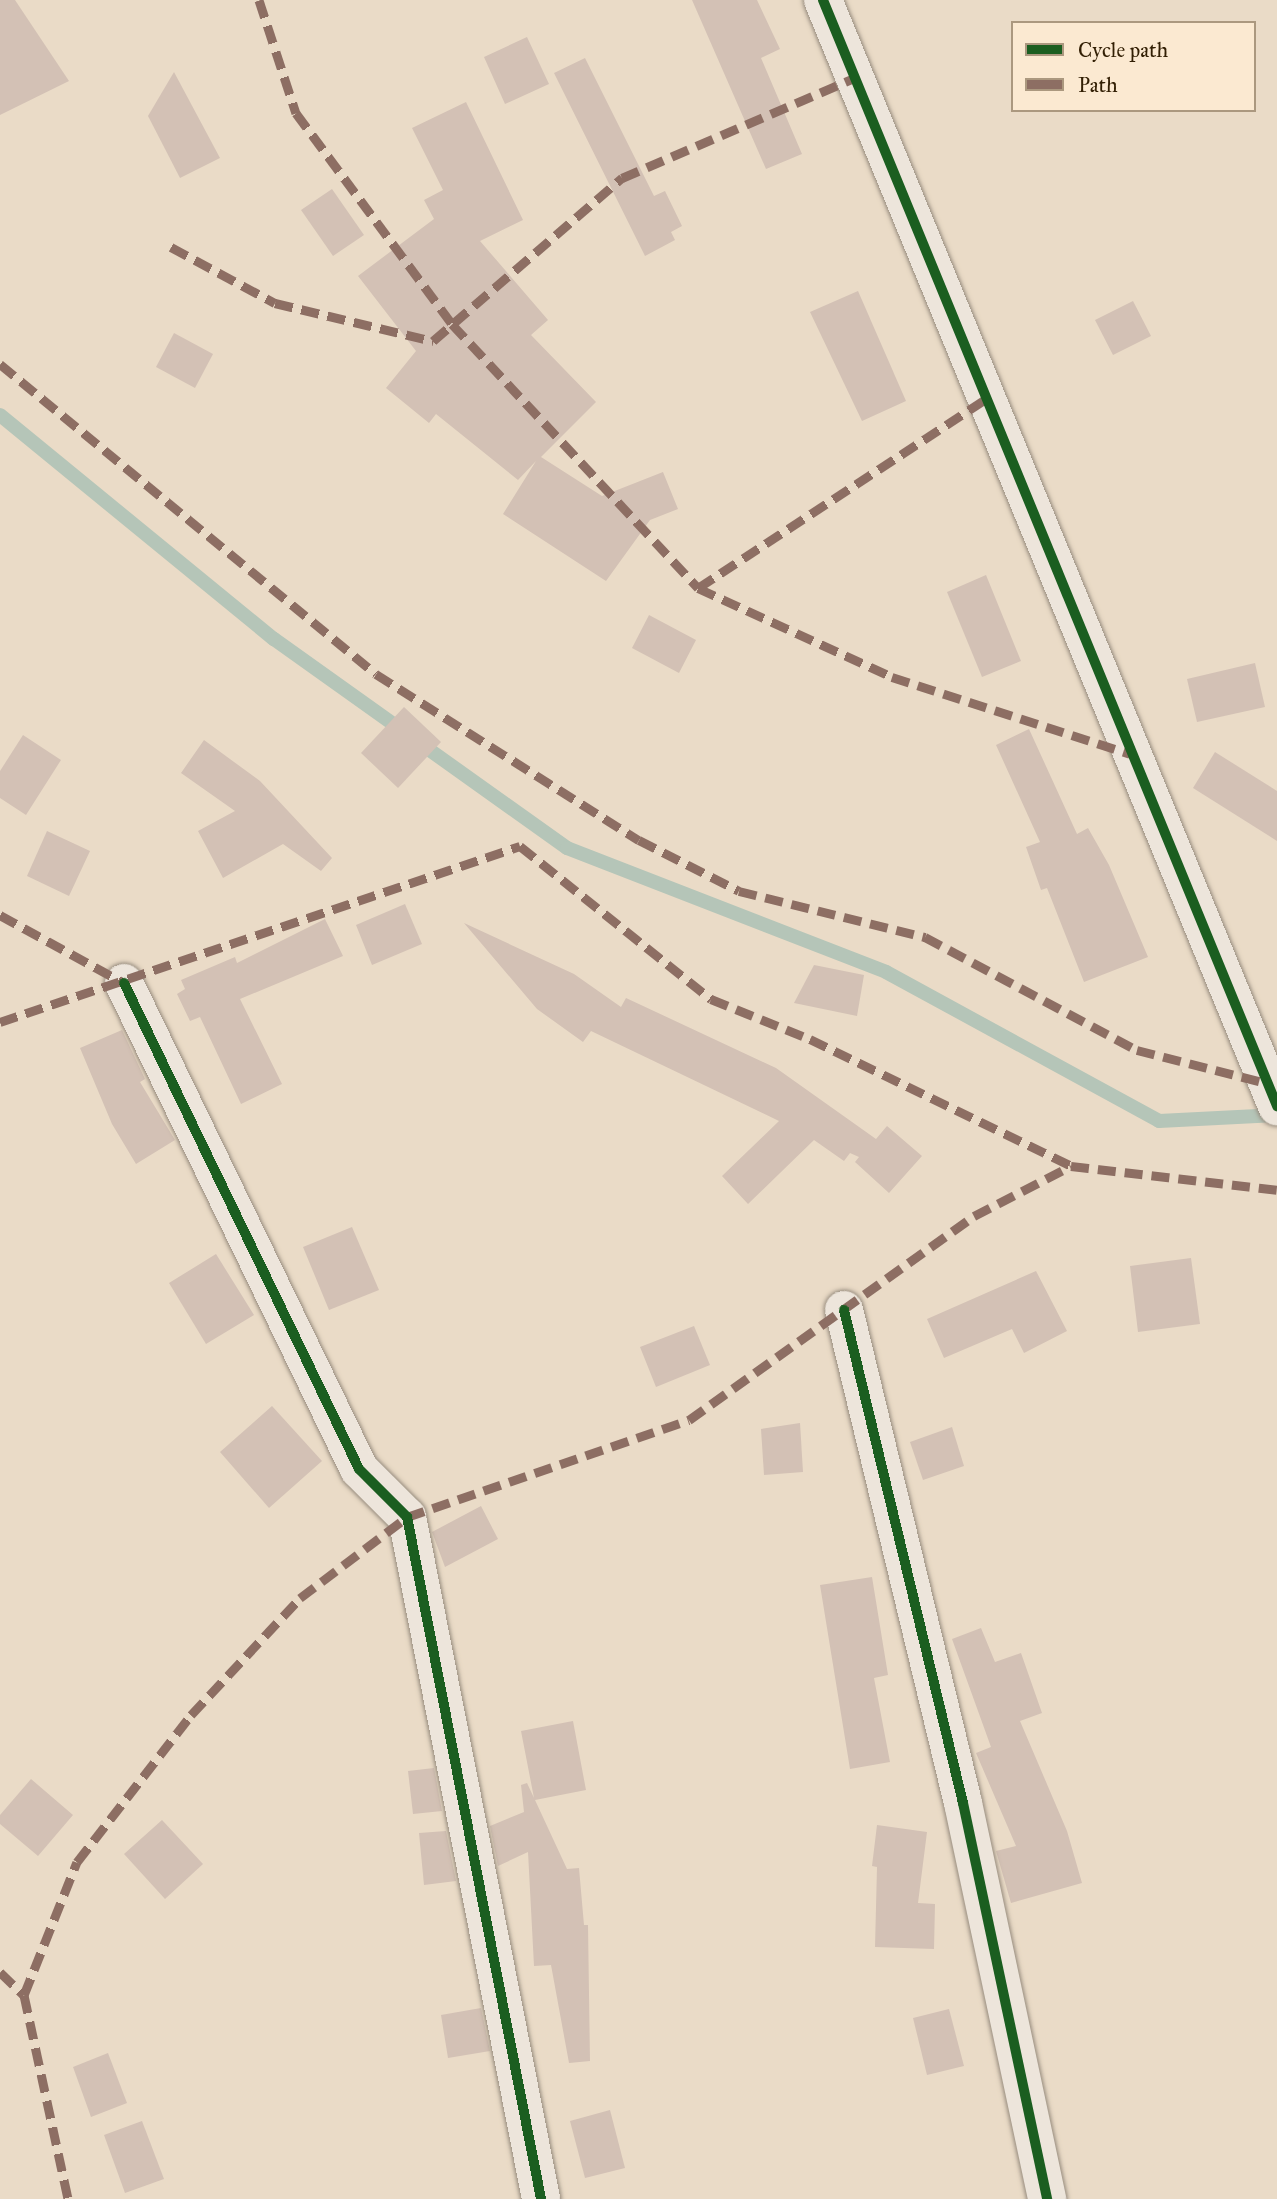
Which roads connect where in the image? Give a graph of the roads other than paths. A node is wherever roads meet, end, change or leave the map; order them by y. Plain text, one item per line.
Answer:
1 (823, 0) edge
2 (124, 983) dead end
3 (1277, 1106) edge
4 (844, 1310) dead end
5 (541, 2199) edge
6 (1047, 2199) edge

1 - 3 street
2 - 5 street
4 - 6 street

